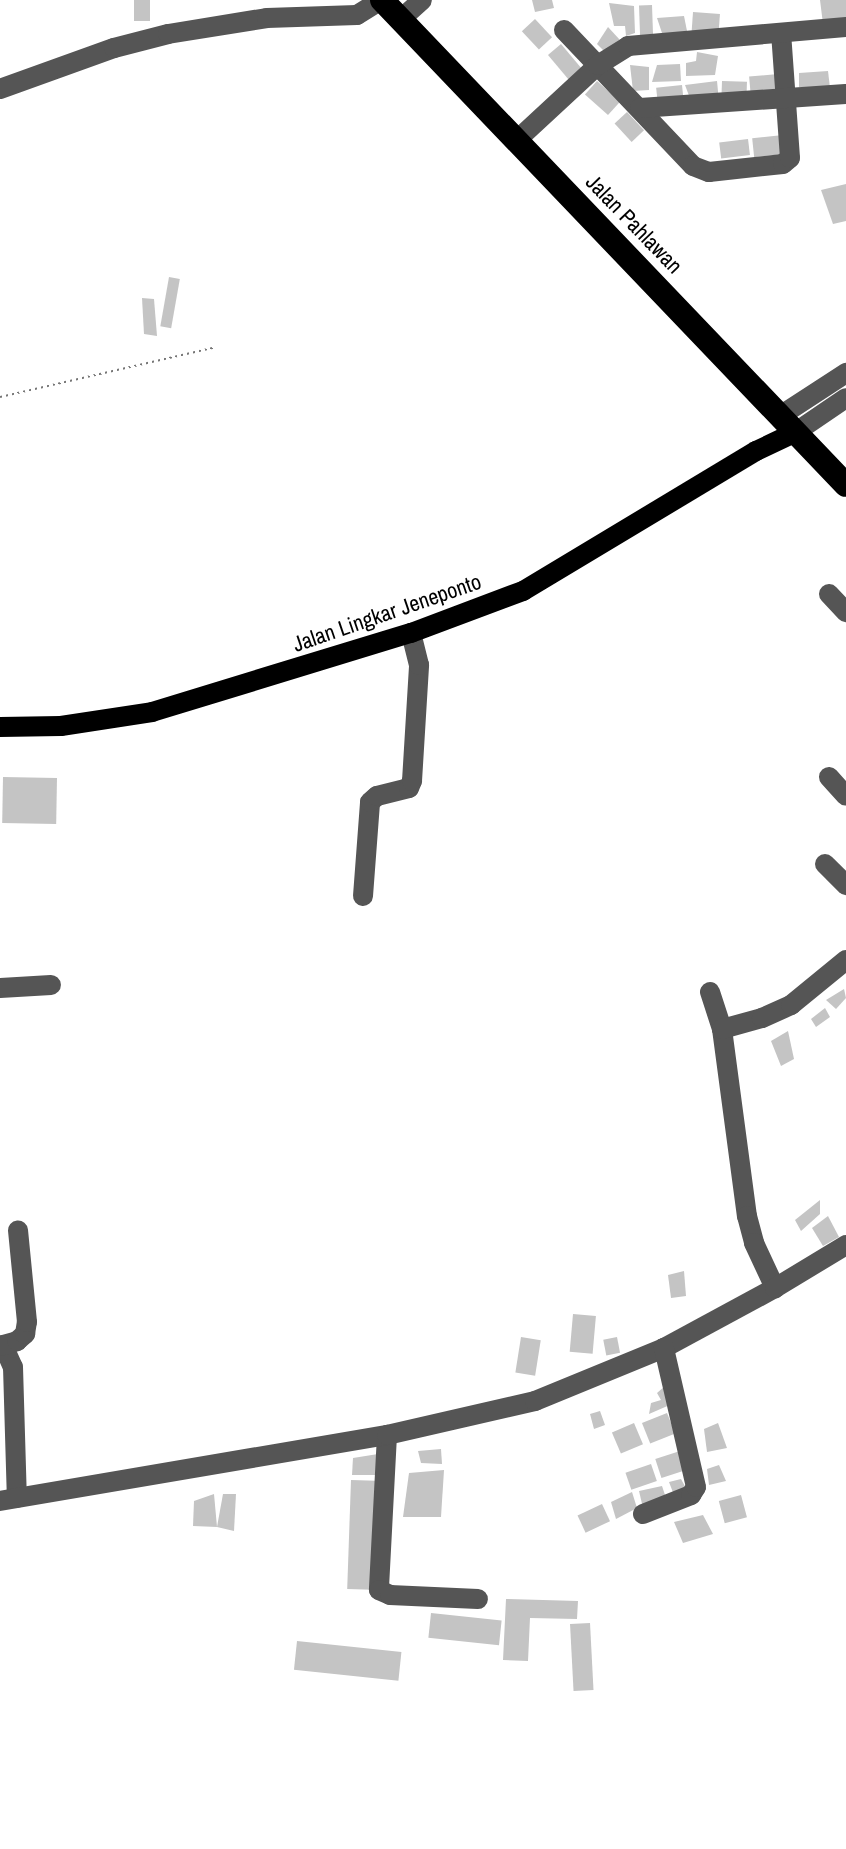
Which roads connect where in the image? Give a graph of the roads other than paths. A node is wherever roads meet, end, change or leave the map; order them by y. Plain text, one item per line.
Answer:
1 (382, 0) edge
2 (422, 0) edge
3 (401, 19) junction
4 (846, 27) edge
5 (564, 30) dead end
6 (781, 33) junction
7 (598, 65) junction
8 (0, 89) edge
9 (846, 94) edge
10 (787, 98) junction
11 (640, 108) junction
12 (517, 140) junction
13 (846, 373) edge
14 (846, 398) edge
15 (788, 424) junction
16 (846, 485) edge
17 (829, 594) dead end
18 (846, 612) edge
19 (411, 633) junction
20 (0, 727) edge
21 (829, 777) dead end
22 (846, 796) edge
23 (825, 864) dead end
24 (846, 885) edge
25 (363, 896) dead end
26 (844, 966) edge
27 (51, 985) dead end
28 (0, 988) edge
29 (710, 992) dead end
30 (722, 1029) junction
31 (18, 1230) dead end
32 (846, 1245) edge
33 (775, 1288) junction
34 (2, 1345) edge
35 (664, 1348) junction
36 (387, 1435) junction
37 (8, 1500) edge
38 (643, 1514) dead end
39 (478, 1599) dead end

1 - 3 highway, Jalan Pahlawan
1 - 8 street
2 - 3 street
3 - 12 highway, Jalan Pahlawan
4 - 6 street
5 - 7 street
6 - 7 street
6 - 10 street
7 - 11 street
7 - 12 street
9 - 10 street
10 - 11 street
10 - 11 street
12 - 15 highway, Jalan Pahlawan
13 - 15 street
14 - 15 street
15 - 16 highway, Jalan Pahlawan
15 - 19 main road, Jalan Lingkar Jeneponto
17 - 18 street
19 - 20 main road, Jalan Lingkar Jeneponto
19 - 25 street
21 - 22 street
23 - 24 street
26 - 30 street
27 - 28 street
29 - 30 street
30 - 33 street
31 - 34 street
32 - 33 street
33 - 35 street
34 - 37 street
35 - 36 street
35 - 38 street
36 - 37 street
36 - 39 street

